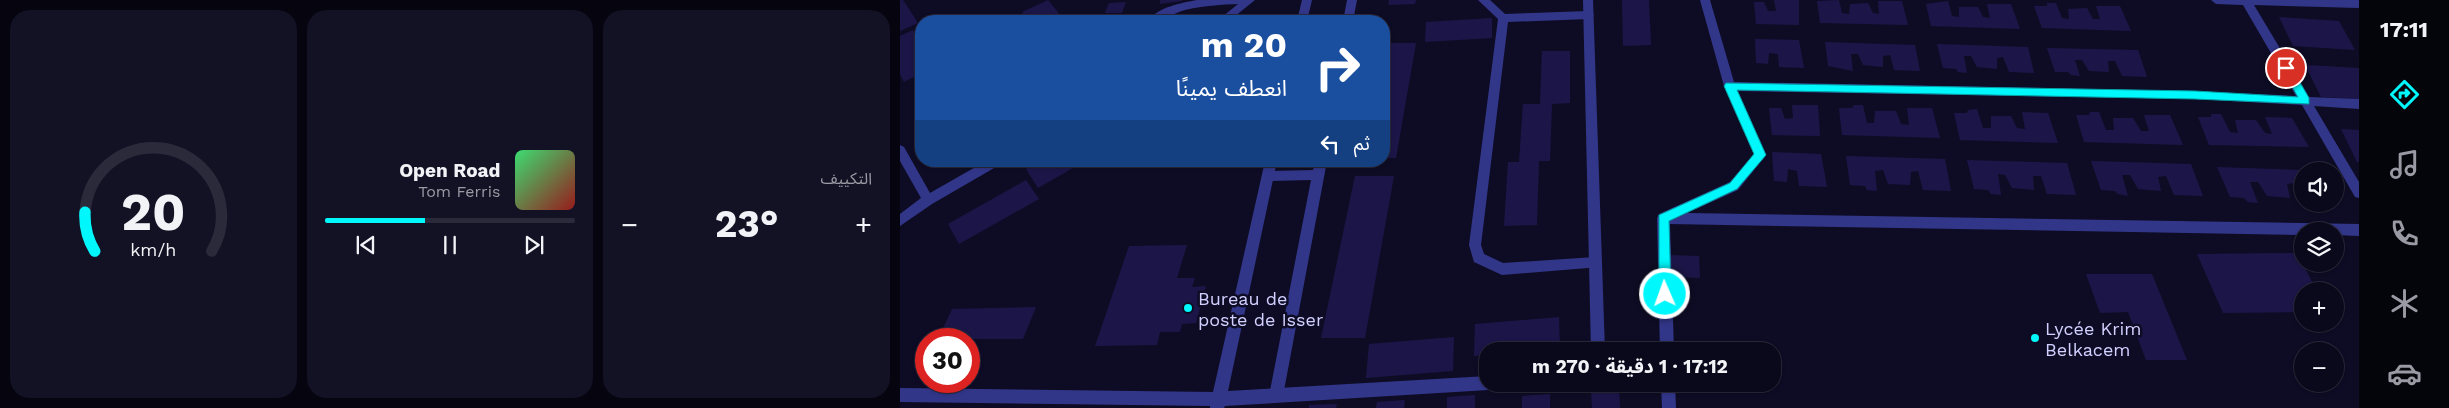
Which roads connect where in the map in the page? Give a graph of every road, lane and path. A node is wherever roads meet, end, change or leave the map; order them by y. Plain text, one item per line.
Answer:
1 (1250, 0) edge
2 (1307, 0) edge
3 (1352, 0) edge
4 (1483, 0) edge
5 (1588, 0) edge
6 (1705, 0) edge
7 (2216, 0) edge
8 (2247, 1) edge
9 (2359, 4) edge
10 (1161, 15) edge
11 (1230, 15) edge
12 (1303, 15) edge
13 (1349, 15) edge
14 (1589, 15) junction
15 (1504, 18) junction
16 (1730, 86) junction
17 (2306, 101) junction
18 (2359, 104) edge
19 (900, 150) edge
20 (986, 167) edge
21 (1270, 167) edge
22 (1320, 168) edge
23 (1268, 176) junction
24 (2359, 193) edge
25 (928, 200) junction
26 (1663, 218) junction
27 (900, 221) edge
28 (2359, 230) edge
29 (1595, 263) junction
30 (1598, 342) edge
31 (1667, 342) edge
32 (1479, 384) edge
33 (1668, 392) edge
34 (900, 395) edge
35 (1276, 396) junction
36 (1215, 405) edge
37 (1668, 408) edge

1 - 10 street
1 - 11 street
2 - 12 street
3 - 13 street
4 - 15 street
5 - 14 street
6 - 16 street
7 - 8 street
8 - 9 street
8 - 17 street
14 - 15 street
14 - 29 street
15 - 29 street
16 - 17 street
16 - 26 street
17 - 18 street
17 - 24 street
19 - 25 street
20 - 25 street
21 - 23 street
22 - 23 street
22 - 35 street
23 - 36 street
25 - 27 street
26 - 28 street
26 - 31 street
29 - 30 street
32 - 35 street
33 - 37 street
34 - 36 street
35 - 36 street

